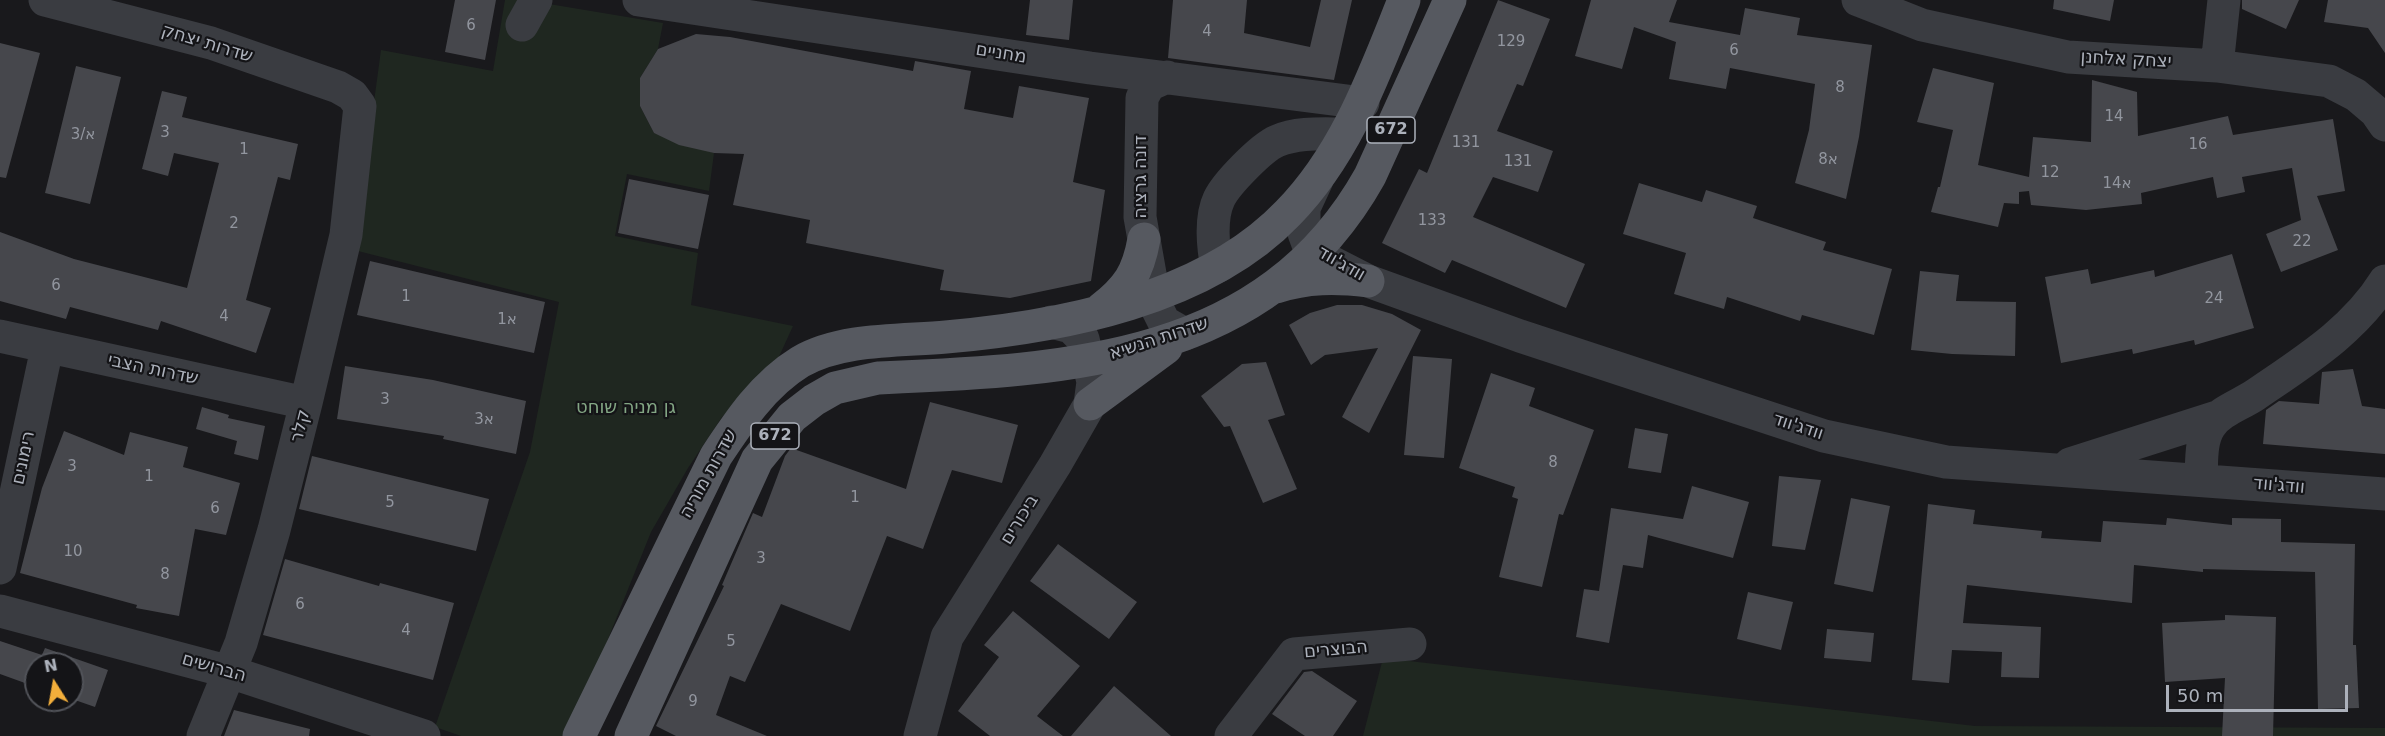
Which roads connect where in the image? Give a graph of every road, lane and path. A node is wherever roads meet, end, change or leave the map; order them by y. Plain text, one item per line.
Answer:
1 (45, 0) edge
2 (639, 0) edge
3 (1404, 0) edge
4 (1450, 0) edge
5 (1858, 0) edge
6 (2224, 0) edge
7 (2217, 66) junction
8 (1090, 68) junction
9 (1167, 76) junction
10 (1363, 103) junction
11 (360, 106) joint
12 (1142, 110) junction
13 (2385, 125) edge
14 (1345, 134) junction
15 (1317, 180) junction
16 (1144, 239) junction
17 (1316, 251) junction
18 (1217, 267) junction
19 (1368, 281) junction
20 (2385, 281) edge
21 (1274, 287) junction
22 (1153, 295) junction
23 (1100, 310) junction
24 (1051, 322) junction
25 (1185, 334) junction
26 (0, 336) edge
27 (47, 348) junction
28 (1090, 361) junction
29 (306, 403) junction
30 (1090, 404) junction
31 (2217, 417) junction
32 (2052, 470) junction
33 (2201, 480) junction
34 (2385, 494) edge
35 (0, 568) edge
36 (0, 610) edge
37 (1410, 644) dead end
38 (231, 672) junction
39 (203, 736) edge
40 (424, 736) edge
41 (579, 736) edge
42 (631, 736) edge
43 (920, 736) edge
44 (1231, 736) edge

1 - 11 street, שדרות יצחק
2 - 8 street, מחניים
3 - 10 main road, 672
4 - 17 main road, שדרות הנשיא / 672
5 - 7 street, יצחק אלחנן
6 - 7 street
7 - 13 street, יצחק אלחנן
8 - 9 street, מחניים
8 - 12 street, דונה גרציה
9 - 10 street, מחניים
9 - 12 street
10 - 14 main road, 672
11 - 29 street, קלר
12 - 16 street, דונה גרציה
14 - 15 main road, 672
14 - 18 street
15 - 17 street, וודג'ווד
15 - 18 main road, 672
16 - 22 street, דונה גרציה
16 - 23 main road
17 - 19 street, וודג'ווד
17 - 21 main road, שדרות הנשיא / 672
18 - 22 main road, 672
19 - 21 main road
19 - 32 street, וודג'ווד
20 - 31 street
21 - 25 main road, שדרות הנשיא / 672
22 - 23 main road, שדרות מוריה / 672
22 - 25 street, דונה גרציה
23 - 24 main road, שדרות מוריה / 672
24 - 28 street, ביכורים
24 - 41 main road, שדרות מוריה / 672
25 - 28 main road, שדרות הנשיא / 672
25 - 30 main road
26 - 27 street, שדרות הצבי
27 - 29 street, שדרות הצבי
27 - 35 street, רימונים
28 - 30 street, ביכורים
28 - 42 main road, שדרות מוריה / 672
29 - 38 street, קלר
30 - 43 street, ביכורים
31 - 32 street
31 - 33 street
32 - 33 street, וודג'ווד
33 - 34 street, וודג'ווד
36 - 38 street, הברושים
37 - 44 street, הבוצרים
38 - 39 street, קלר
38 - 40 street, הברושים

